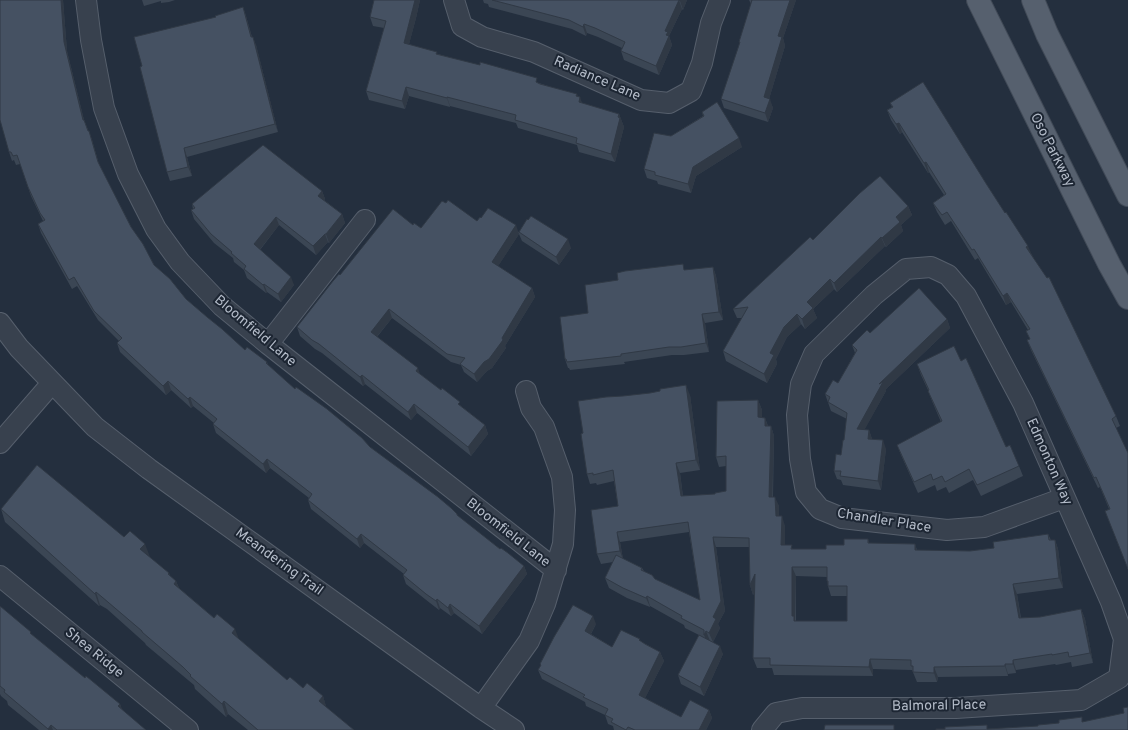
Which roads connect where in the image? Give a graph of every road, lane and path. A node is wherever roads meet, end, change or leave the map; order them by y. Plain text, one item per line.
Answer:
1 (86, 0) edge
2 (454, 0) edge
3 (720, 0) edge
4 (978, 0) edge
5 (1033, 0) edge
6 (1128, 196) edge
7 (365, 220) dead end
8 (931, 268) joint
9 (1128, 298) edge
10 (0, 323) edge
11 (268, 344) junction
12 (52, 384) junction
13 (526, 391) dead end
14 (0, 443) edge
15 (1064, 498) junction
16 (556, 570) junction
17 (0, 576) edge
18 (1119, 678) joint
19 (481, 708) junction
20 (188, 730) edge
21 (514, 730) edge
22 (762, 730) edge

1 - 11 street, Bloomfield Lane
2 - 3 street, Radiance Lane
4 - 9 main road, Oso Parkway
5 - 6 main road
7 - 11 street
8 - 15 street, Edmonton Way
8 - 15 street, Chandler Place
10 - 12 street, Meandering Trail
11 - 16 street, Bloomfield Lane
12 - 14 street
12 - 19 street, Meandering Trail
13 - 16 street
15 - 18 street, Edmonton Way
16 - 19 street
17 - 20 street, Shea Ridge
18 - 22 street, Balmoral Place
19 - 21 street, Meandering Trail

